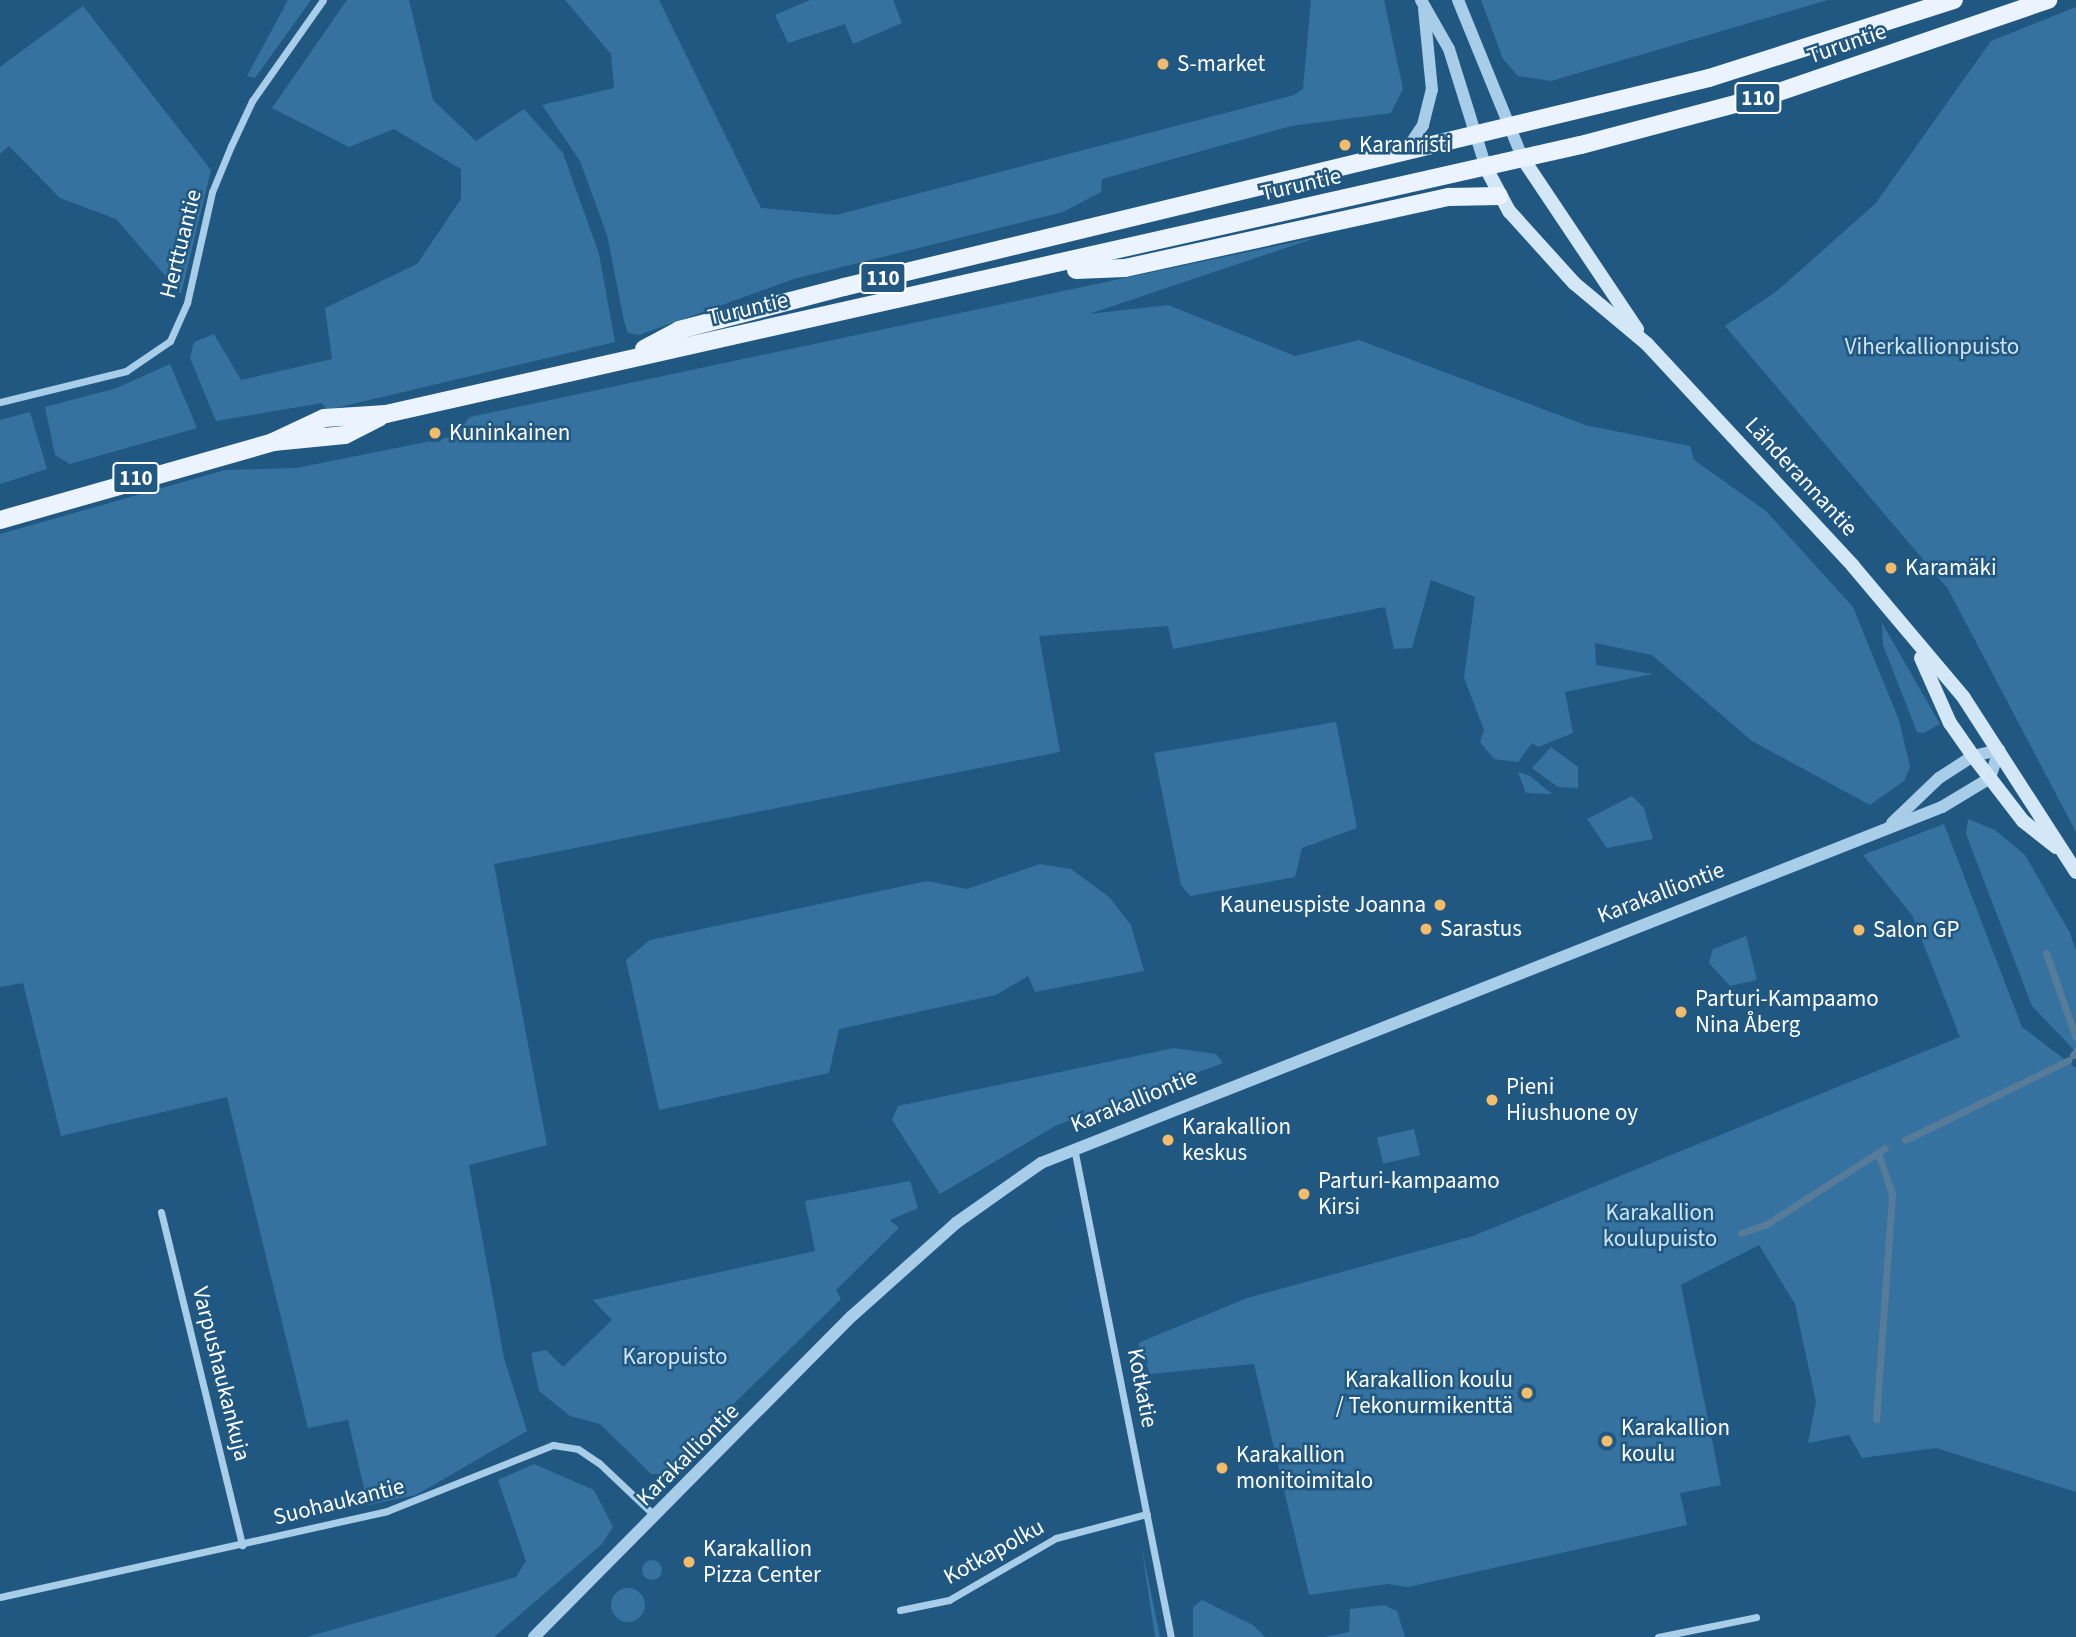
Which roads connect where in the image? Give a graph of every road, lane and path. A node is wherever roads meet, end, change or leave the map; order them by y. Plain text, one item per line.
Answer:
1 (323, 0) edge
2 (1458, 0) edge
3 (1954, 0) edge
4 (2048, 0) edge
5 (1423, 2) edge
6 (1505, 129) junction
7 (1475, 137) junction
8 (1405, 152) junction
9 (1523, 159) junction
10 (1486, 168) junction
11 (1499, 196) junction
12 (1031, 272) junction
13 (1647, 344) junction
14 (635, 353) junction
15 (0, 402) edge
16 (0, 520) edge
17 (1916, 646) junction
18 (1999, 750) junction
19 (1973, 756) junction
20 (1990, 778) junction
21 (1889, 825) junction
22 (2060, 850) junction
23 (2076, 872) edge
24 (1074, 1147) junction
25 (161, 1212) dead end
26 (1147, 1514) junction
27 (655, 1516) junction
28 (242, 1545) junction
29 (0, 1597) edge
30 (900, 1610) dead end
31 (1756, 1617) dead end
32 (534, 1637) edge
33 (1171, 1637) edge
34 (1658, 1637) edge

1 - 15 street, Herttuantie
2 - 6 street, Lähderannantie
3 - 6 main road, Turuntie / 110
4 - 9 main road, Turuntie / 110
5 - 7 street, Lähderannantie
5 - 8 street
6 - 7 main road, Turuntie / 110
6 - 9 street, Lähderannantie
7 - 8 main road, Turuntie / 110
7 - 10 street, Lähderannantie
8 - 14 main road, Turuntie / 110
9 - 10 main road, Turuntie / 110
9 - 13 main road, Lähderannantie
10 - 11 main road, Lähderannantie
10 - 12 main road, Turuntie / 110
11 - 12 main road
11 - 13 main road, Lähderannantie
12 - 14 main road, Turuntie / 110
13 - 17 main road, Lähderannantie
14 - 16 main road, Turuntie / 110
17 - 18 main road, Lähderannantie
17 - 19 main road, Lähderannantie
18 - 19 street, Karakalliontie
18 - 20 street
18 - 22 main road, Lähderannantie
19 - 20 main road, Lähderannantie
19 - 21 street, Karakalliontie
20 - 21 street, Karakalliontie
20 - 22 main road, Lähderannantie
21 - 24 street, Karakalliontie
22 - 23 main road, Lähderannantie
24 - 26 street, Kotkatie
24 - 27 street, Karakalliontie
25 - 28 street, Varpushaukankuja
26 - 30 street, Kotkapolku
26 - 33 street, Kotkatie
27 - 28 street, Suohaukantie
27 - 32 street, Karakalliontie
28 - 29 street, Suohaukantie
31 - 34 street

